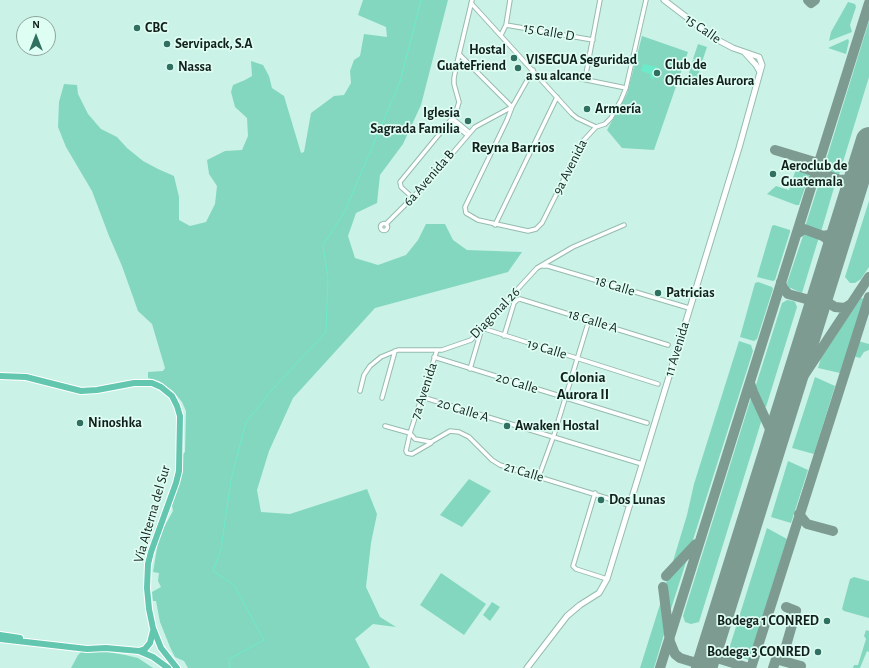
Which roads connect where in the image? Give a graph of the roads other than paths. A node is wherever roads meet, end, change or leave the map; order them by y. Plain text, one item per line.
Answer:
1 (510, 0) edge
2 (600, 0) edge
3 (646, 0) edge
4 (664, 0) edge
5 (472, 1) edge
6 (506, 25) junction
7 (501, 35) junction
8 (593, 40) junction
9 (745, 53) joint
10 (460, 54) junction
11 (533, 70) junction
12 (540, 78) junction
13 (585, 79) junction
14 (626, 88) junction
15 (557, 97) junction
16 (512, 107) junction
17 (451, 119) junction
18 (594, 129) junction
19 (468, 133) junction
20 (413, 198) junction
21 (386, 224) dead end
22 (495, 225) junction
23 (624, 225) dead end
24 (541, 266) junction
25 (689, 308) junction
26 (589, 320) junction
27 (482, 328) junction
28 (504, 336) junction
29 (668, 345) dead end
30 (437, 350) junction
31 (394, 351) junction
32 (434, 357) junction
33 (577, 358) junction
34 (470, 369) junction
35 (0, 376) edge
36 (658, 384) dead end
37 (360, 391) dead end
38 (422, 397) junction
39 (382, 398) dead end
40 (565, 398) junction
41 (646, 423) dead end
42 (385, 426) dead end
43 (410, 432) junction
44 (553, 437) junction
45 (431, 442) junction
46 (642, 464) junction
47 (539, 476) junction
48 (595, 494) junction
49 (629, 505) junction
50 (606, 579) junction
51 (153, 628) junction
52 (0, 635) edge
53 (0, 639) edge
54 (106, 648) junction
55 (139, 651) junction
56 (168, 668) edge
57 (176, 668) edge
58 (527, 668) edge

1 - 6 street
2 - 8 street
3 - 14 street, 9a Avenida
4 - 9 main road, 15 Calle
5 - 7 street
5 - 10 street
6 - 7 street
6 - 8 street, 15 Calle D
7 - 11 street
8 - 13 street
9 - 25 main road, 11 Avenida
10 - 16 street
10 - 17 street
11 - 12 street
11 - 16 street
12 - 13 street
12 - 15 street
13 - 14 street
14 - 18 street, 9a Avenida
15 - 18 street
15 - 22 street
16 - 19 street, 6a Avenida B
16 - 22 street
17 - 19 street
17 - 20 street
18 - 22 street, 9a Avenida
19 - 20 street, 6a Avenida B
20 - 21 street, 6a Avenida B
23 - 24 street, Diagonal 26
24 - 25 street, 18 Calle
24 - 27 street, Diagonal 26
25 - 46 main road, 11 Avenida
26 - 28 street, 18 Calle A
26 - 29 street, 18 Calle A
26 - 33 street
27 - 28 street, 19 Calle
27 - 30 street, Diagonal 26
27 - 34 street
28 - 33 street, 19 Calle
30 - 31 street, Diagonal 26
30 - 32 street, 7a Avenida
31 - 37 street
31 - 39 street
32 - 34 street, 20 Calle
32 - 38 street, 7a Avenida
33 - 36 street, 19 Calle
33 - 40 street
34 - 40 street, 20 Calle
35 - 51 highway, Vía Alterna del Sur
38 - 43 street, 7a Avenida
38 - 44 street, 20 Calle A
40 - 41 street, 20 Calle
40 - 44 street
42 - 43 street
43 - 45 street
43 - 45 street, 7a Avenida
44 - 46 street, 20 Calle A
44 - 47 street
45 - 47 street, 21 Calle
46 - 49 main road, 11 Avenida
47 - 48 street, 21 Calle
48 - 49 street, 21 Calle
48 - 50 street
49 - 50 main road, 11 Avenida
50 - 58 main road, 11 Avenida
51 - 55 highway
51 - 57 highway, Vía Alterna del Sur
52 - 54 highway
53 - 54 highway
54 - 55 highway
55 - 56 highway

